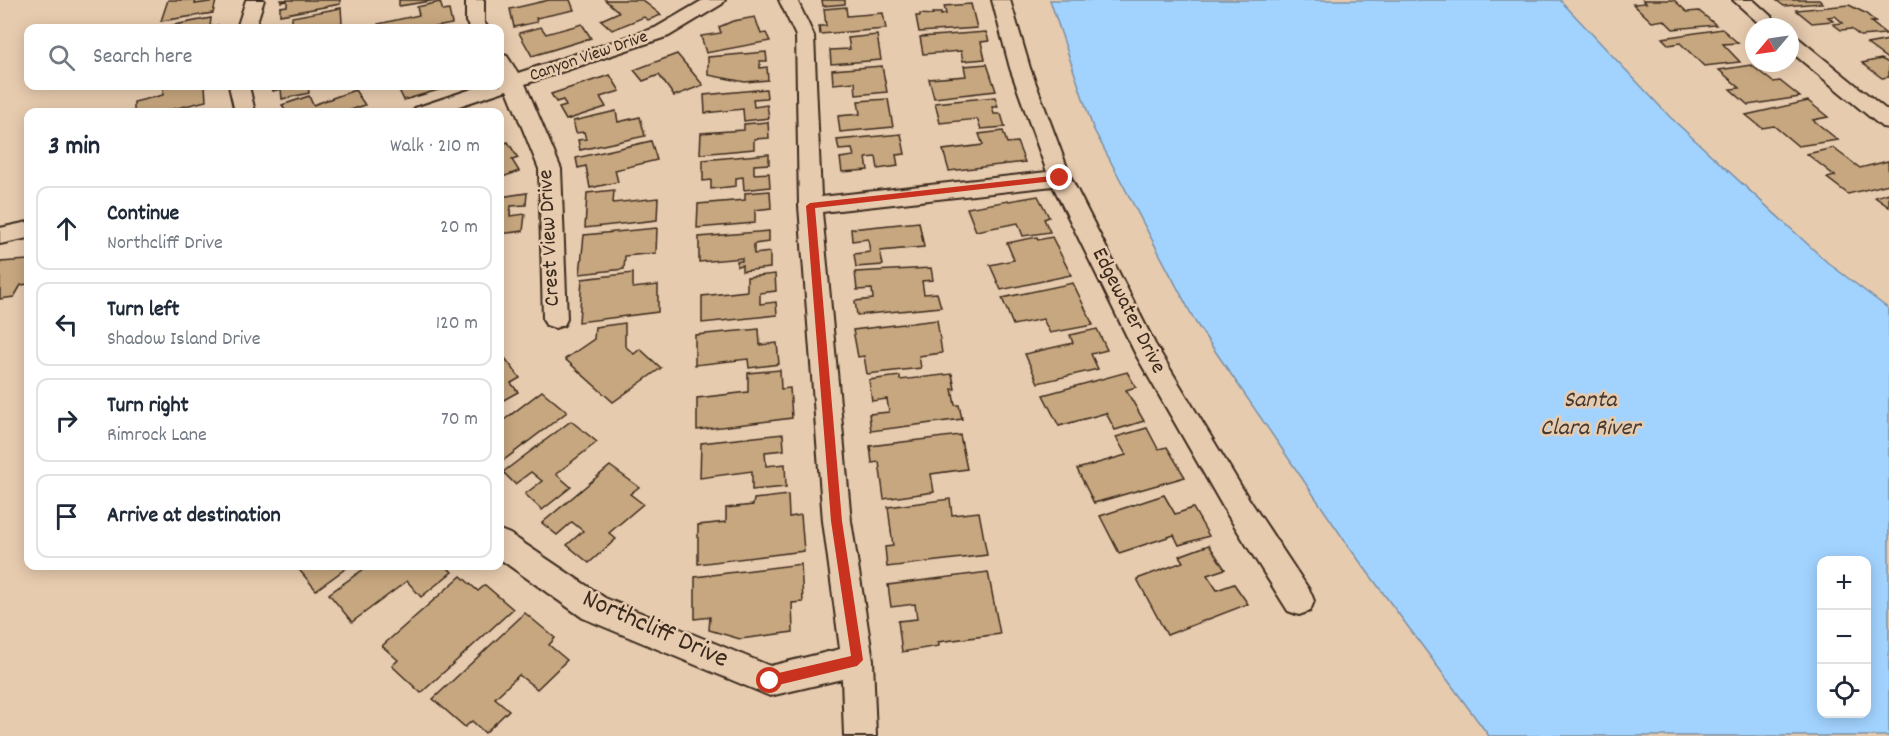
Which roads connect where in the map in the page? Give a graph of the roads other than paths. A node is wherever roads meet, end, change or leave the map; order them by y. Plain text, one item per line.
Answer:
1 (255, 0) edge
2 (475, 0) edge
3 (716, 0) edge
4 (788, 0) edge
5 (1001, 0) edge
6 (1743, 0) edge
7 (1764, 18) edge
8 (247, 24) edge
9 (476, 24) edge
10 (1799, 48) edge
11 (504, 67) edge
12 (514, 83) junction
13 (504, 86) edge
14 (240, 90) edge
15 (492, 90) edge
16 (244, 108) edge
17 (435, 108) edge
18 (1889, 122) edge
19 (1060, 178) junction
20 (810, 206) junction
21 (24, 231) edge
22 (0, 236) edge
23 (555, 319) dead end
24 (504, 546) edge
25 (1299, 601) dead end
26 (857, 660) junction
27 (860, 736) edge

1 - 8 street
2 - 9 street
3 - 12 street, Canyon View Drive
4 - 20 street
5 - 19 street, Edgewater Drive
6 - 7 street
10 - 18 street
11 - 12 street, Crest View Drive
12 - 13 street, Canyon View Drive
12 - 23 street, Crest View Drive
14 - 16 street
15 - 17 street, Canyon View Drive
19 - 20 street
19 - 25 street, Edgewater Drive
20 - 26 street
21 - 22 street
24 - 26 street, Northcliff Drive
26 - 27 street

